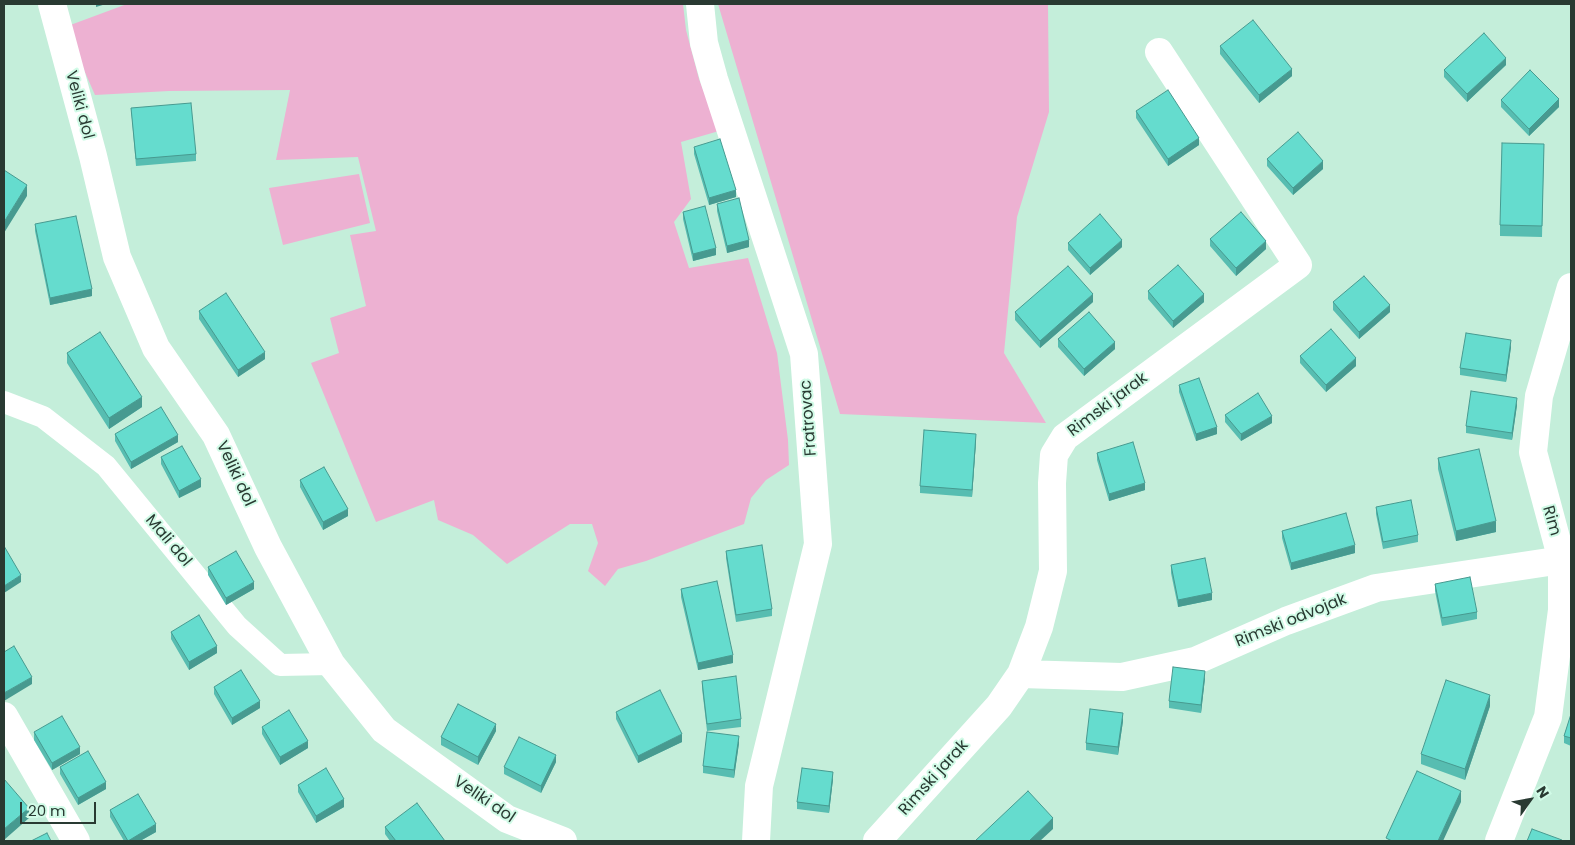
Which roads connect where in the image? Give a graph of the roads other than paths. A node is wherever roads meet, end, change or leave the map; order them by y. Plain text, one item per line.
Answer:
1 (52, 4) edge
2 (700, 4) edge
3 (1159, 52) dead end
4 (1571, 287) edge
5 (4, 402) edge
6 (1562, 560) junction
7 (331, 664) junction
8 (1021, 674) junction
9 (4, 716) edge
10 (76, 841) edge
11 (563, 841) edge
12 (756, 841) edge
13 (876, 841) edge
14 (1499, 841) edge

1 - 7 street, Veliki dol
2 - 12 street, Fratrovac
3 - 8 street, Rimski jarak
4 - 6 street, Rim
5 - 7 street, Mali dol
6 - 8 street, Rimski odvojak
6 - 14 street, Rim
7 - 11 street, Veliki dol
8 - 13 street, Rimski jarak
9 - 10 street

